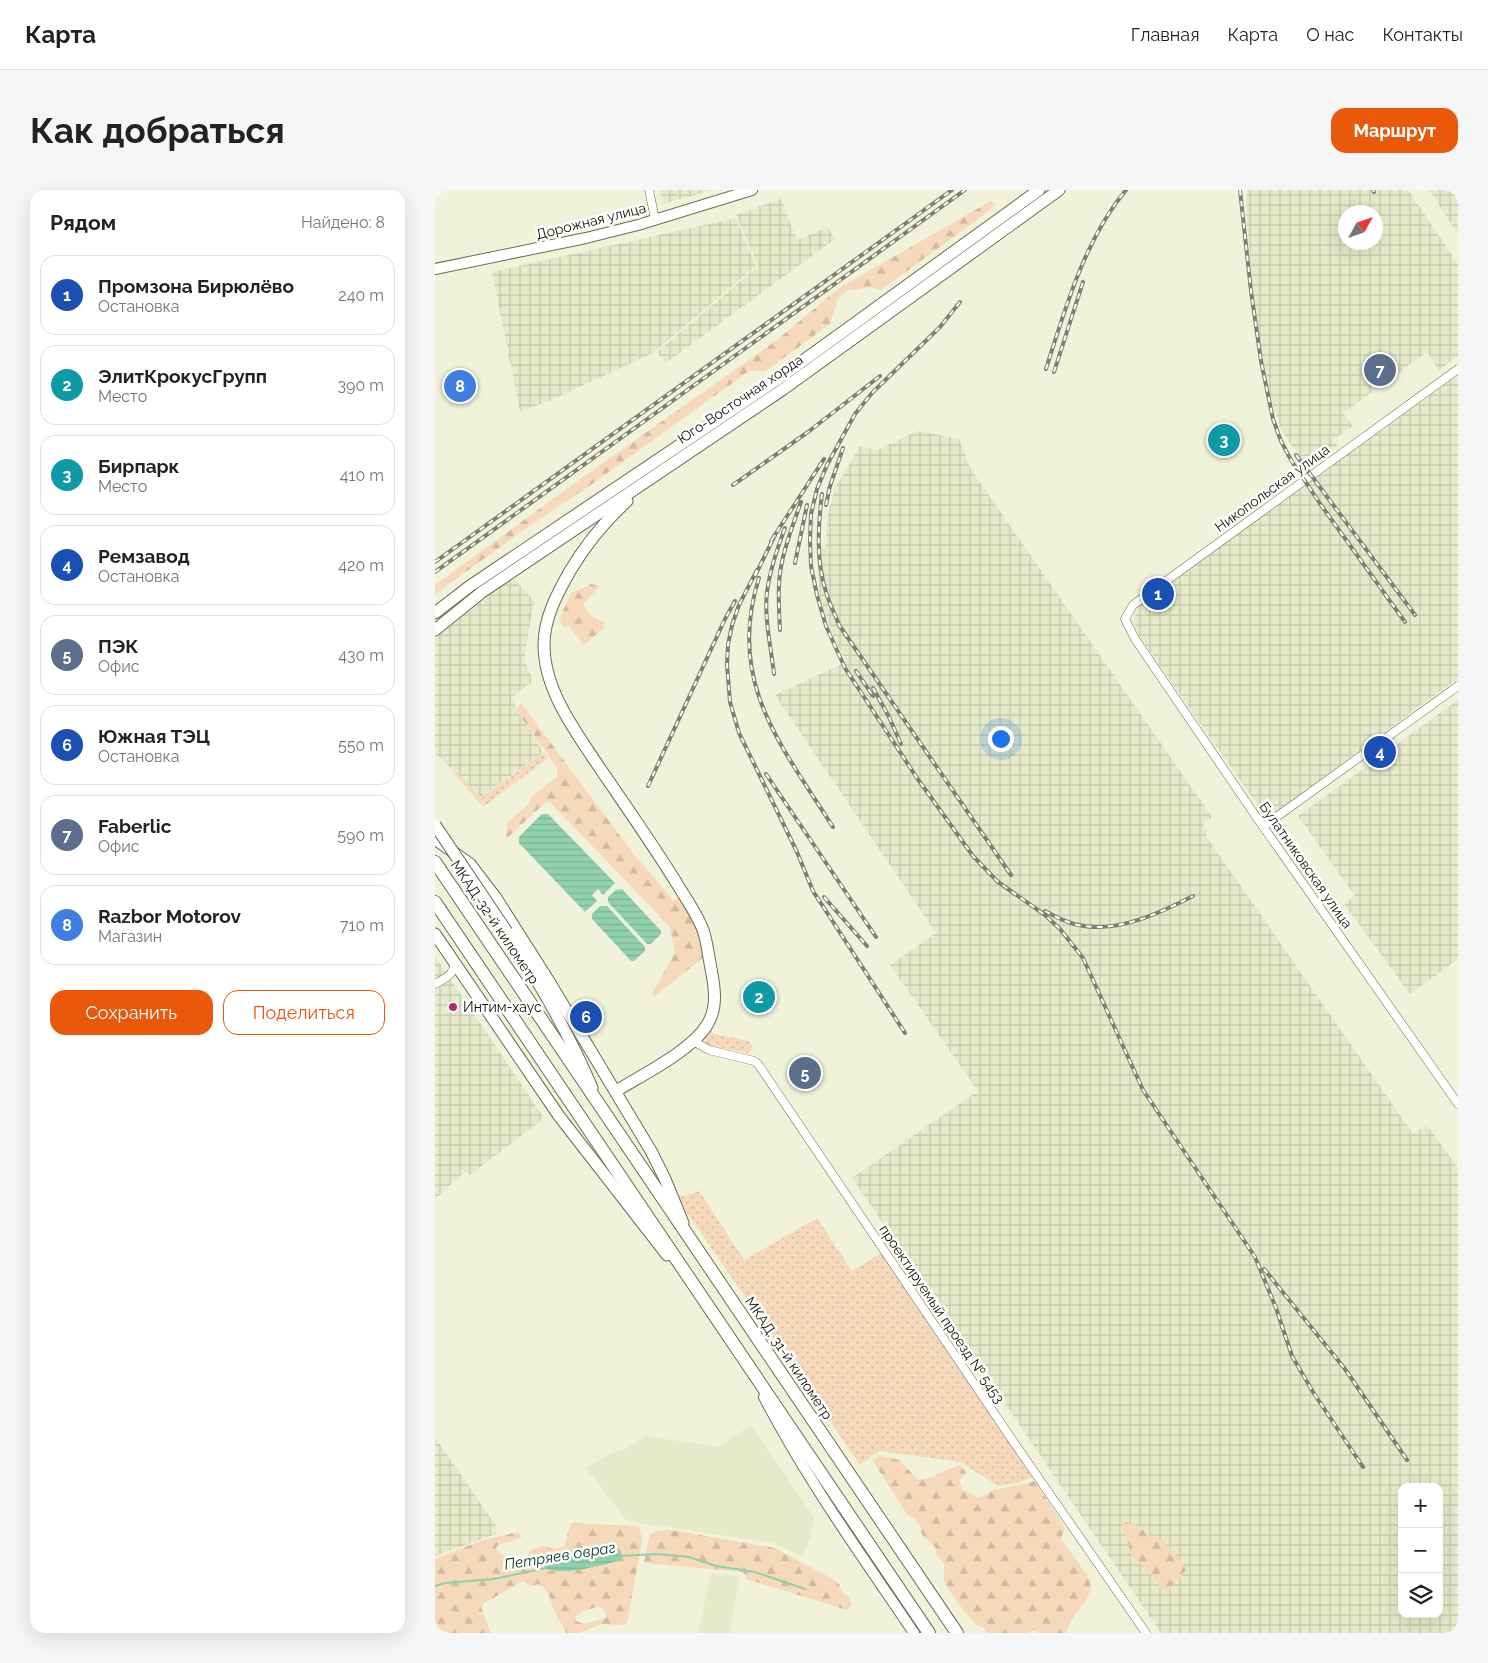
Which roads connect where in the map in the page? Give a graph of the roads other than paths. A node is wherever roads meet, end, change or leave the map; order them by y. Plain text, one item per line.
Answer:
1 (649, 190) edge
2 (751, 190) edge
3 (1039, 190) edge
4 (1059, 190) edge
5 (655, 219) junction
6 (435, 269) edge
7 (1458, 369) edge
8 (657, 473) junction
9 (435, 613) edge
10 (435, 630) edge
11 (1135, 639) joint
12 (1458, 686) edge
13 (435, 825) edge
14 (1264, 826) junction
15 (435, 839) edge
16 (435, 862) edge
17 (435, 902) edge
18 (435, 934) edge
19 (454, 962) junction
20 (439, 982) edge
21 (469, 984) junction
22 (695, 1042) junction
23 (616, 1091) junction
24 (597, 1099) junction
25 (1458, 1104) edge
26 (690, 1238) junction
27 (723, 1329) junction
28 (746, 1363) junction
29 (915, 1633) edge
30 (929, 1633) edge
31 (957, 1633) edge
32 (1146, 1633) edge

1 - 5 street
2 - 5 main road, Дорожная улица
3 - 9 main road, Юго-Восточная хорда
4 - 8 main road, Юго-Восточная хорда
5 - 6 main road, Дорожная улица
7 - 11 street, Никопольская улица
8 - 10 main road, Юго-Восточная хорда
8 - 22 main road
11 - 14 street, Булатниковская улица
12 - 14 street
13 - 24 main road, bridge
14 - 25 street, Булатниковская улица
15 - 23 main road
16 - 24 highway, МКАД, 32-й километр
17 - 27 highway
18 - 19 main road
19 - 20 street
19 - 21 main road
20 - 21 street
21 - 27 main road
22 - 23 main road
22 - 32 street, проектируемый проезд № 5453
23 - 26 main road
24 - 26 highway, МКАД, 31-й километр
26 - 31 highway, МКАД, 31-й километр
27 - 28 highway
28 - 29 main road
28 - 30 highway

